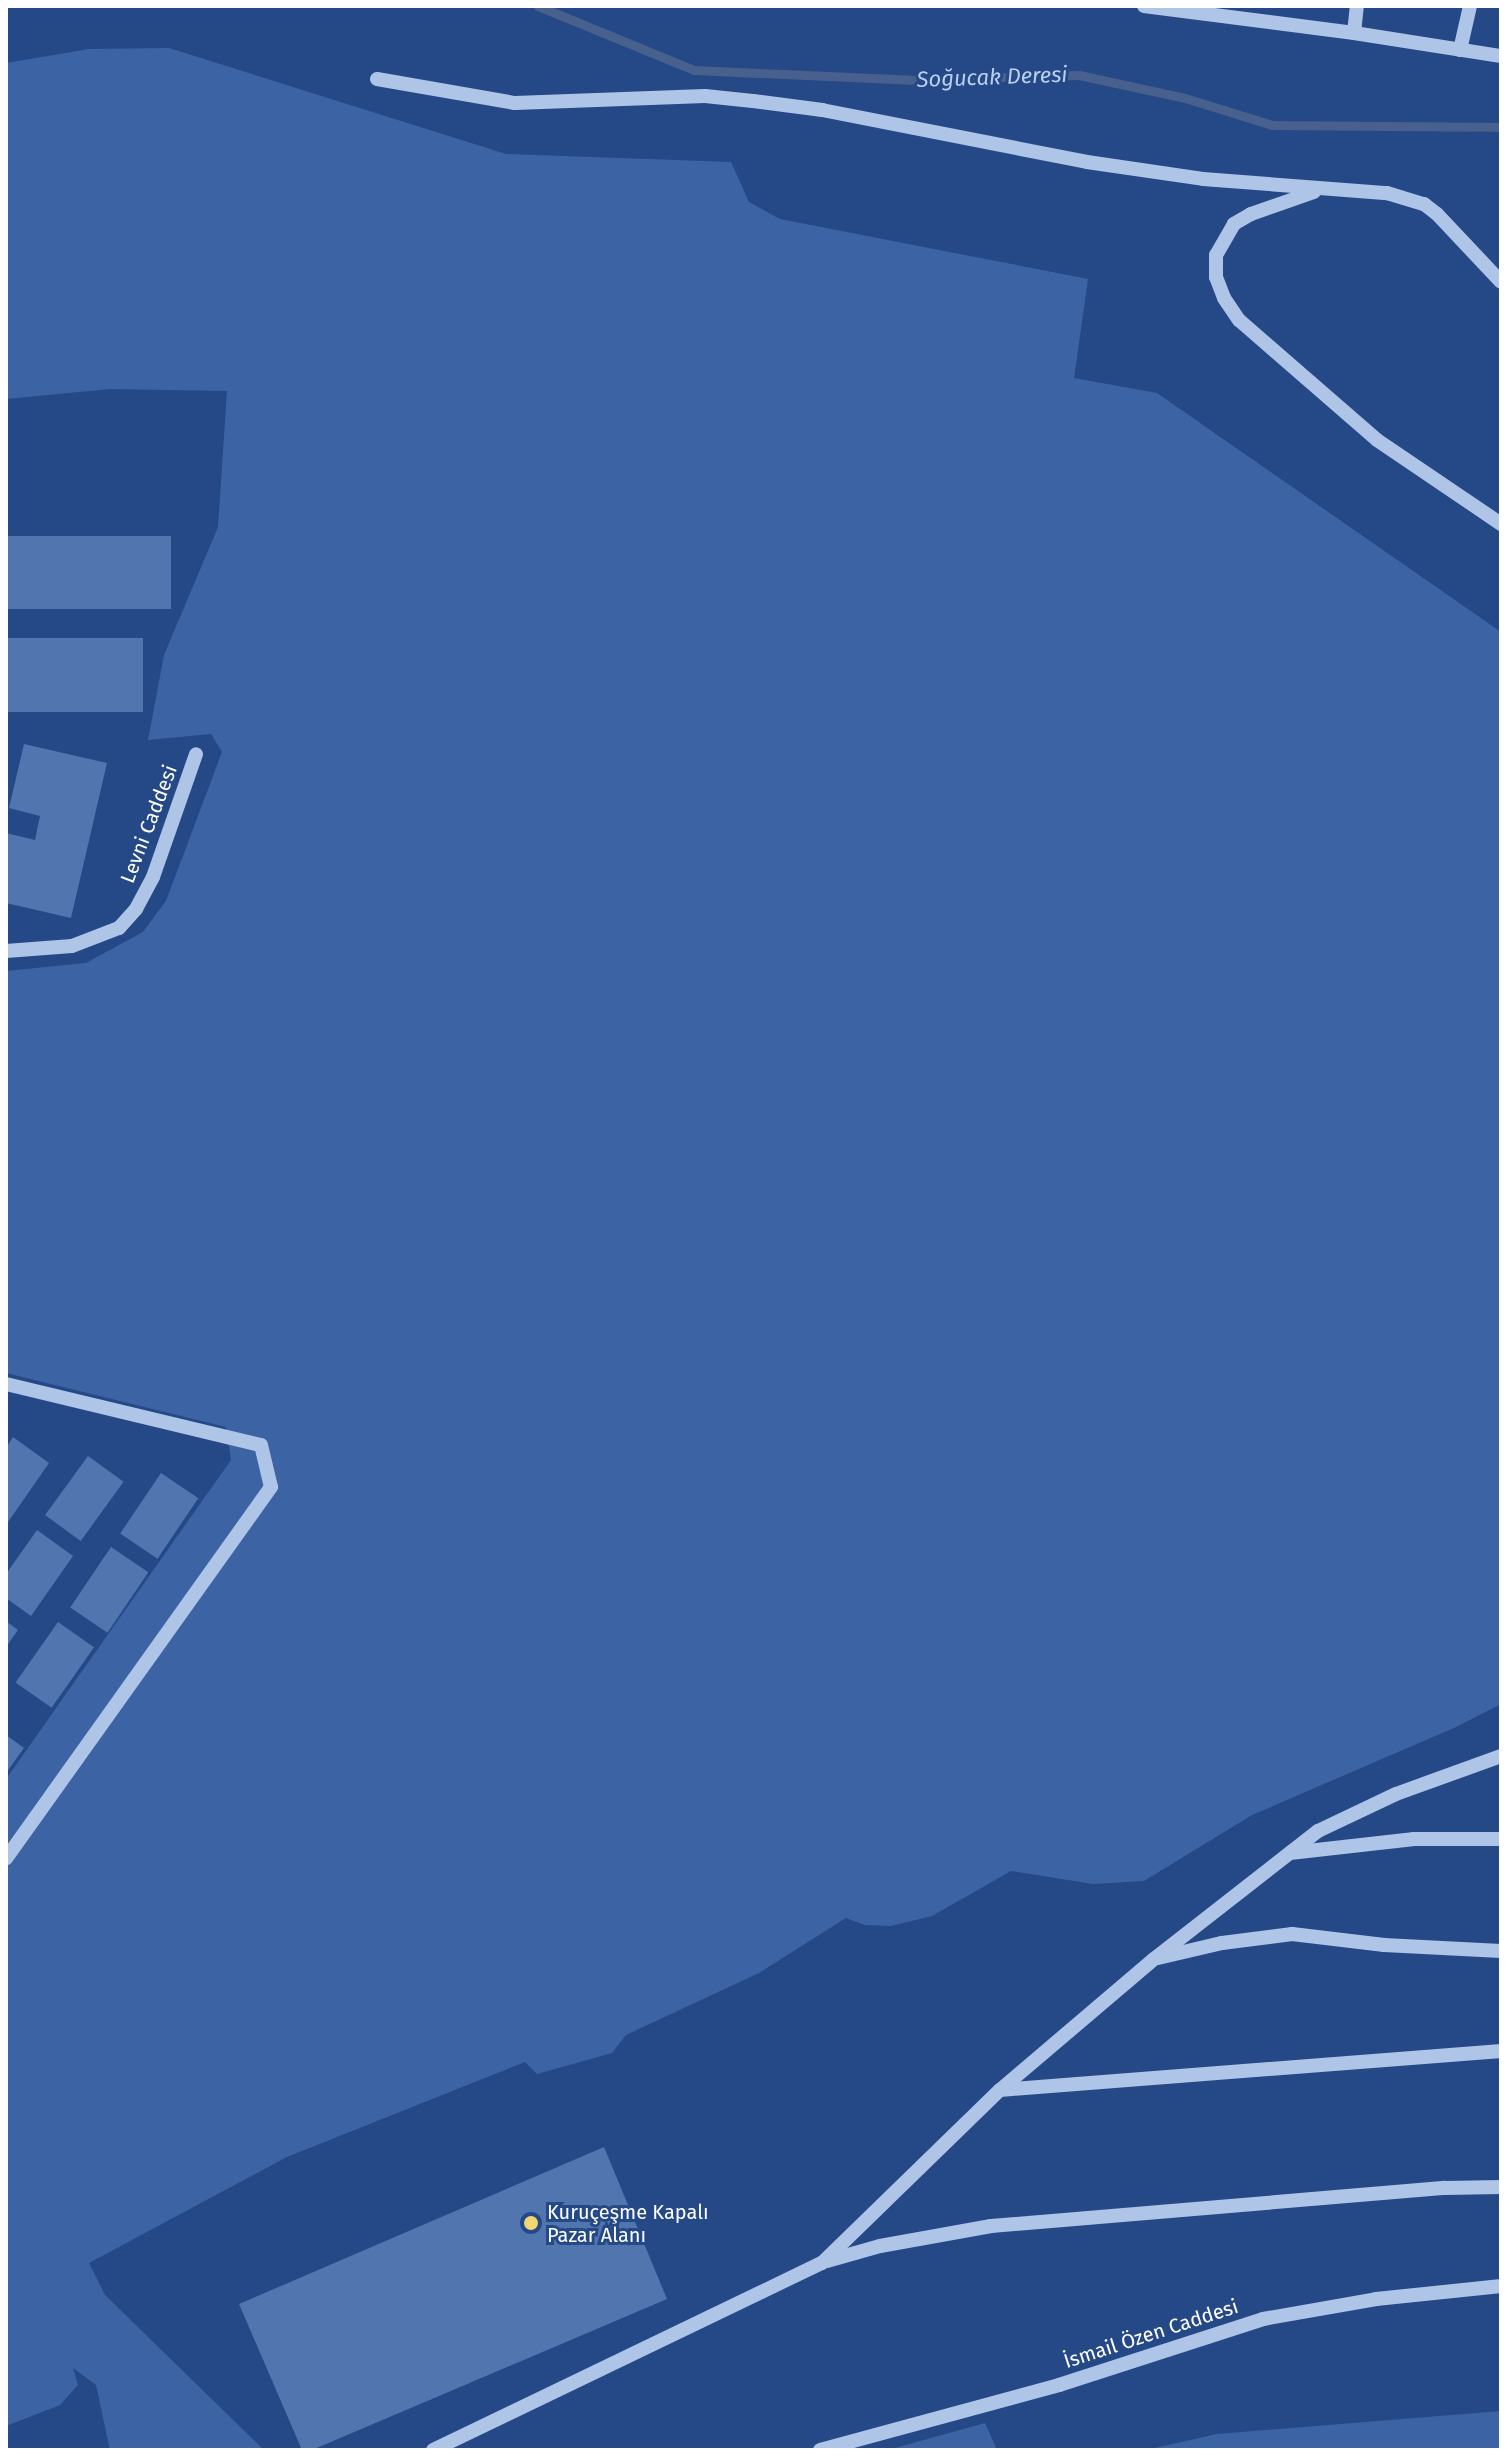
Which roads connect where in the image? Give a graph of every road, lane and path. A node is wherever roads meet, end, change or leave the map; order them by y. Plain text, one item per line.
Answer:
1 (1144, 6) edge
2 (1357, 6) edge
3 (1470, 6) edge
4 (1226, 10) edge
5 (1354, 33) junction
6 (1460, 50) junction
7 (1501, 56) edge
8 (377, 79) dead end
9 (1318, 190) junction
10 (1501, 282) edge
11 (1501, 524) edge
12 (196, 754) dead end
13 (6, 951) edge
14 (6, 1384) edge
15 (1501, 1756) edge
16 (1501, 1839) edge
17 (1289, 1854) junction
18 (6, 1858) edge
19 (1501, 1951) edge
20 (1154, 1959) junction
21 (1501, 2051) edge
22 (1000, 2090) junction
23 (1501, 2187) edge
24 (822, 2263) junction
25 (1501, 2286) edge
26 (433, 2450) edge
27 (820, 2450) edge

1 - 4 street
2 - 5 street
3 - 6 street
4 - 5 street
5 - 6 street
6 - 7 street
8 - 9 street
9 - 10 street
9 - 11 street
12 - 13 street, Levni Caddesi
14 - 18 street
15 - 17 street
16 - 17 street
17 - 20 street
19 - 20 street
20 - 22 street
21 - 22 street
22 - 24 street
23 - 24 street
24 - 26 street
25 - 27 street, İsmail Özen Caddesi

